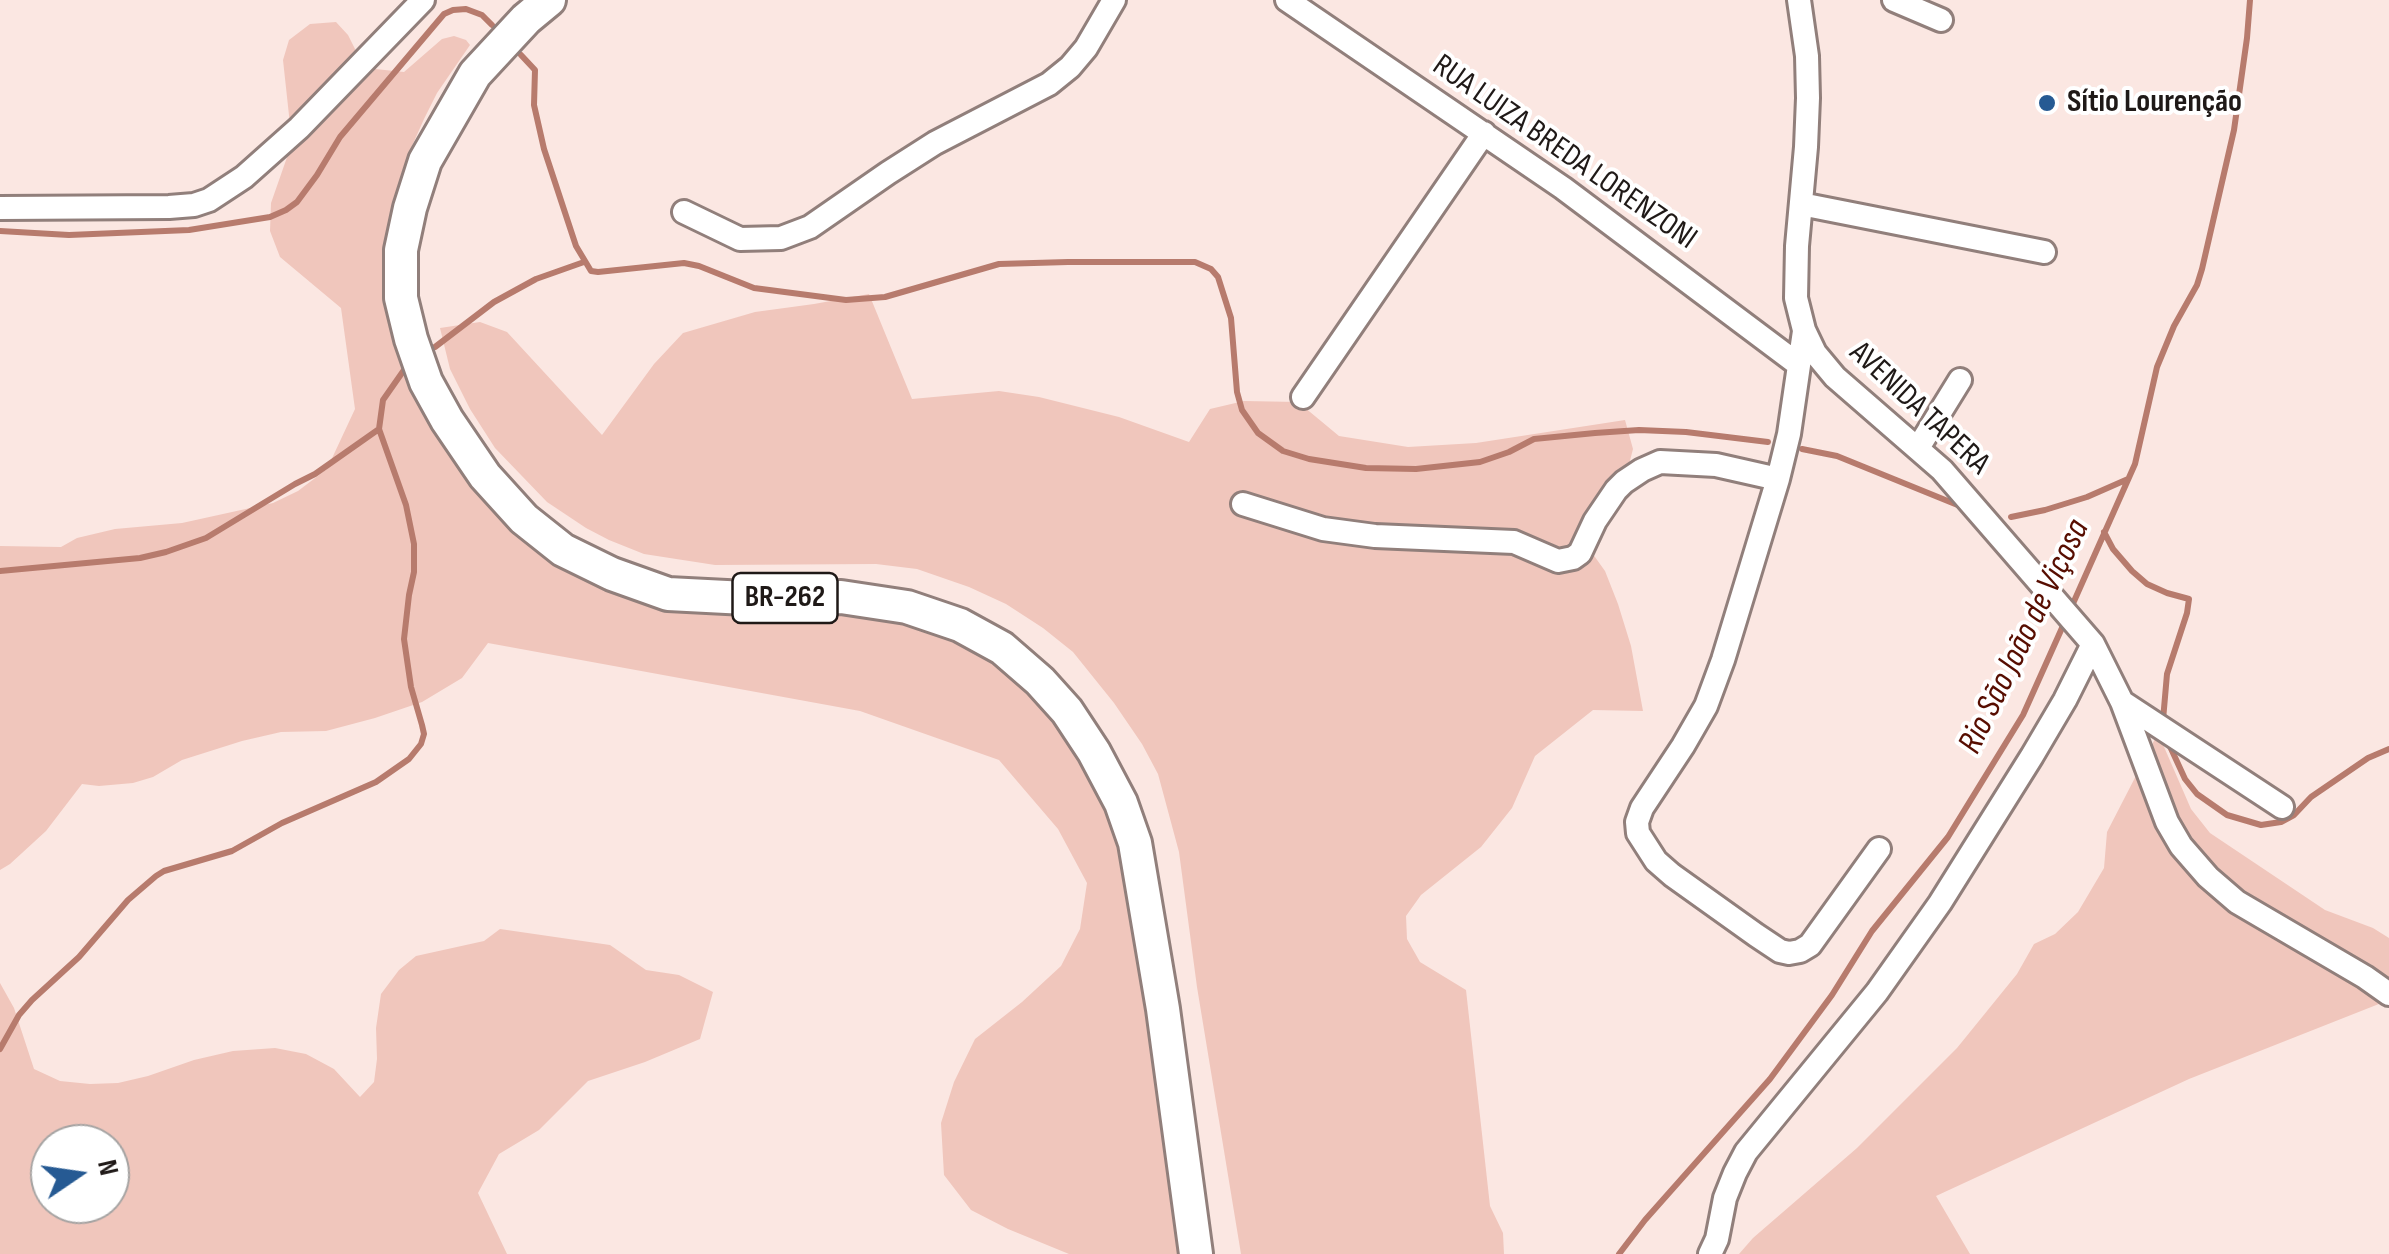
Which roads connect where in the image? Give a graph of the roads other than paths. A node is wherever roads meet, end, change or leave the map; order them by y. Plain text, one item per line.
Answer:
1 (423, 0) edge
2 (548, 0) edge
3 (1114, 0) edge
4 (1286, 0) edge
5 (1798, 0) edge
6 (1894, 0) edge
7 (1941, 20) dead end
8 (1484, 133) junction
9 (1801, 204) junction
10 (0, 208) edge
11 (684, 212) dead end
12 (2044, 252) dead end
13 (1804, 330) junction
14 (1799, 365) junction
15 (1960, 380) dead end
16 (1303, 397) dead end
17 (1918, 448) junction
18 (1778, 480) junction
19 (1242, 504) dead end
20 (2088, 639) junction
21 (2122, 702) junction
22 (2282, 807) dead end
23 (1879, 849) dead end
24 (2389, 994) edge
25 (1196, 1254) edge
26 (1710, 1254) edge

1 - 10 street
2 - 25 highway, BR-262
3 - 11 street
4 - 8 street, RUA LUIZA BREDA LORENZONI
5 - 9 street, AVENIDA TAPERA
6 - 7 street
8 - 14 street, RUA LUIZA BREDA LORENZONI
8 - 16 street
9 - 12 street
9 - 13 street, AVENIDA TAPERA
13 - 14 street
13 - 17 street, AVENIDA TAPERA
14 - 18 street
15 - 17 street
17 - 20 street, AVENIDA TAPERA
18 - 19 street
18 - 23 street
20 - 21 street, AVENIDA TAPERA
20 - 26 street
21 - 22 street
21 - 24 street, AVENIDA TAPERA

